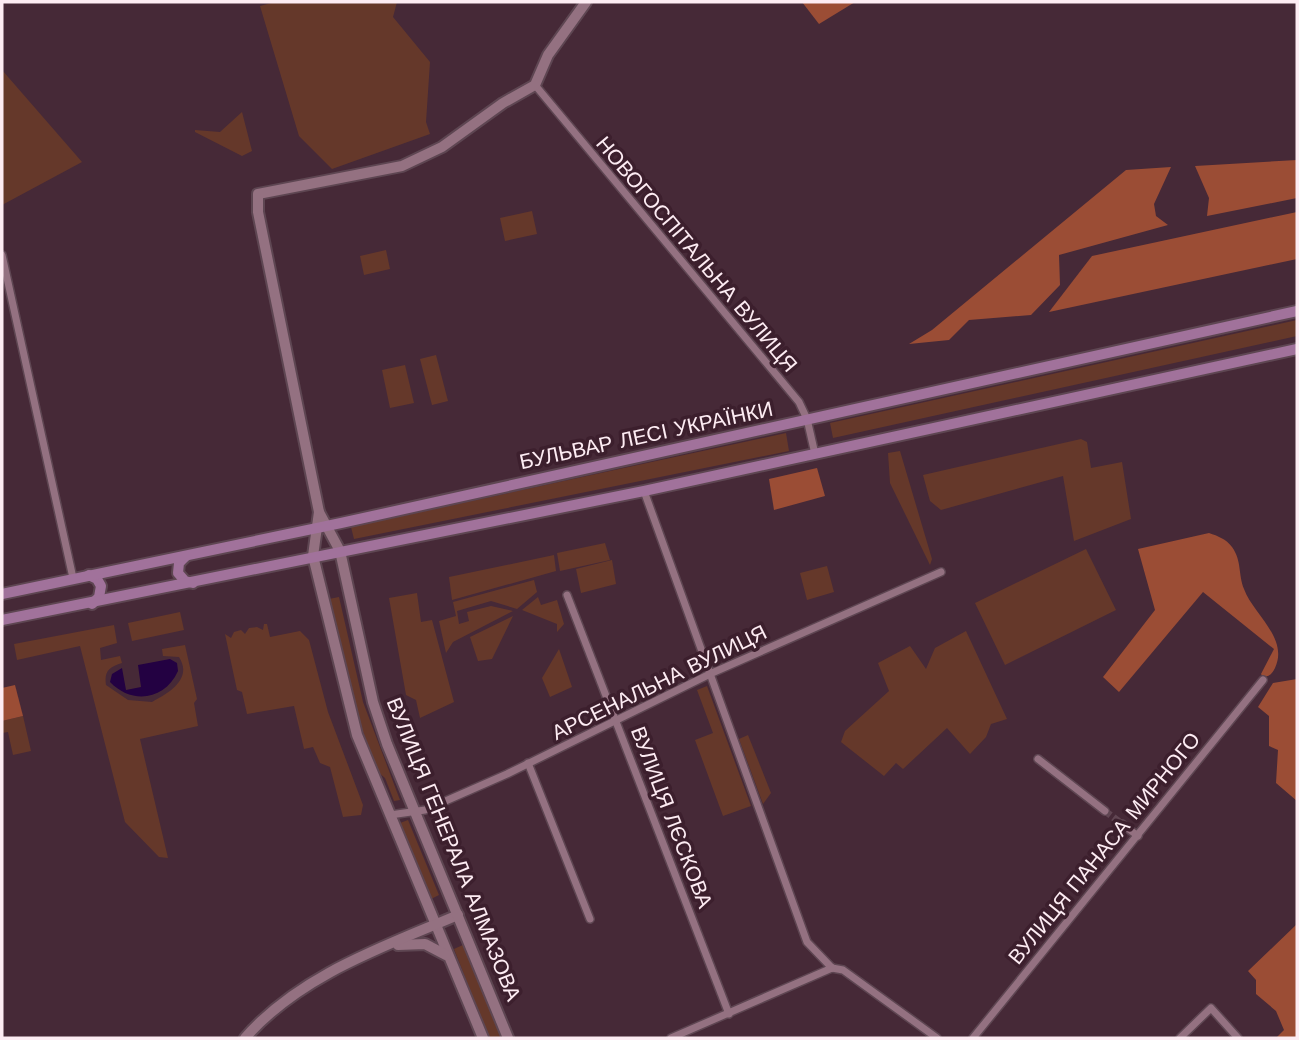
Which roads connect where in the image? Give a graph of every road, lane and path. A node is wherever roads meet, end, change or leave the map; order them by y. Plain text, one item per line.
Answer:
1 (586, 2) edge
2 (535, 85) junction
3 (2, 255) edge
4 (1297, 312) edge
5 (1297, 349) edge
6 (807, 419) junction
7 (815, 454) junction
8 (644, 491) junction
9 (319, 512) junction
10 (328, 526) junction
11 (315, 528) junction
12 (340, 551) junction
13 (189, 555) junction
14 (313, 556) junction
15 (941, 572) dead end
16 (88, 575) junction
17 (73, 578) junction
18 (194, 583) junction
19 (2, 594) edge
20 (567, 595) dead end
21 (92, 604) junction
22 (2, 620) edge
23 (712, 673) junction
24 (1263, 680) dead end
25 (616, 722) junction
26 (1038, 759) dead end
27 (528, 763) junction
28 (1105, 811) tunnel mouth
29 (415, 813) junction
30 (390, 815) junction
31 (1122, 824) tunnel mouth
32 (1138, 836) junction
33 (458, 915) junction
34 (590, 919) dead end
35 (435, 925) junction
36 (388, 945) junction
37 (446, 955) junction
38 (832, 968) junction
39 (729, 1014) junction
40 (245, 1038) edge
41 (482, 1038) edge
42 (508, 1038) edge
43 (671, 1038) edge
44 (937, 1038) edge
45 (973, 1038) edge
46 (1180, 1038) edge
47 (1238, 1038) edge

1 - 2 main road
2 - 6 street, НОВОГОСПІТАЛЬНА ВУЛИЦЯ
2 - 9 main road
3 - 17 street
4 - 6 main road, БУЛЬВАР ЛЕСІ УКРАЇНКИ
5 - 7 main road
6 - 7 street, НОВОГОСПІТАЛЬНА ВУЛИЦЯ
6 - 10 main road, БУЛЬВАР ЛЕСІ УКРАЇНКИ
7 - 8 main road
8 - 12 main road
8 - 23 street
9 - 10 main road, ВУЛИЦЯ ГЕНЕРАЛА АЛМАЗОВА
9 - 11 main road
10 - 11 main road, БУЛЬВАР ЛЕСІ УКРАЇНКИ
10 - 12 main road, ВУЛИЦЯ ГЕНЕРАЛА АЛМАЗОВА
11 - 13 main road, БУЛЬВАР ЛЕСІ УКРАЇНКИ
11 - 14 main road
12 - 14 main road
12 - 29 main road, ВУЛИЦЯ ГЕНЕРАЛА АЛМАЗОВА
13 - 16 main road, БУЛЬВАР ЛЕСІ УКРАЇНКИ
13 - 18 main road
14 - 18 main road
14 - 30 main road
15 - 23 street, АРСЕНАЛЬНА ВУЛИЦЯ
16 - 17 main road, БУЛЬВАР ЛЕСІ УКРАЇНКИ
16 - 21 main road
17 - 19 main road, БУЛЬВАР ЛЕСІ УКРАЇНКИ
18 - 21 main road
20 - 25 street, ВУЛИЦЯ ЛЄСКОВА
21 - 22 main road
23 - 25 street, АРСЕНАЛЬНА ВУЛИЦЯ
23 - 38 street
24 - 32 street, ВУЛИЦЯ ПАНАСА МИРНОГО
25 - 27 street, АРСЕНАЛЬНА ВУЛИЦЯ
25 - 39 street, ВУЛИЦЯ ЛЄСКОВА
26 - 28 street
27 - 29 street, АРСЕНАЛЬНА ВУЛИЦЯ
27 - 34 street
29 - 30 street, АРСЕНАЛЬНА ВУЛИЦЯ
29 - 33 main road, ВУЛИЦЯ ГЕНЕРАЛА АЛМАЗОВА
30 - 35 main road
31 - 32 street
32 - 45 street, ВУЛИЦЯ ПАНАСА МИРНОГО
33 - 35 main road
33 - 42 main road, ВУЛИЦЯ ГЕНЕРАЛА АЛМАЗОВА
35 - 36 main road
35 - 37 main road
36 - 37 main road
36 - 40 main road
37 - 41 main road
38 - 39 street
38 - 44 street
39 - 43 street
46 - 47 street

